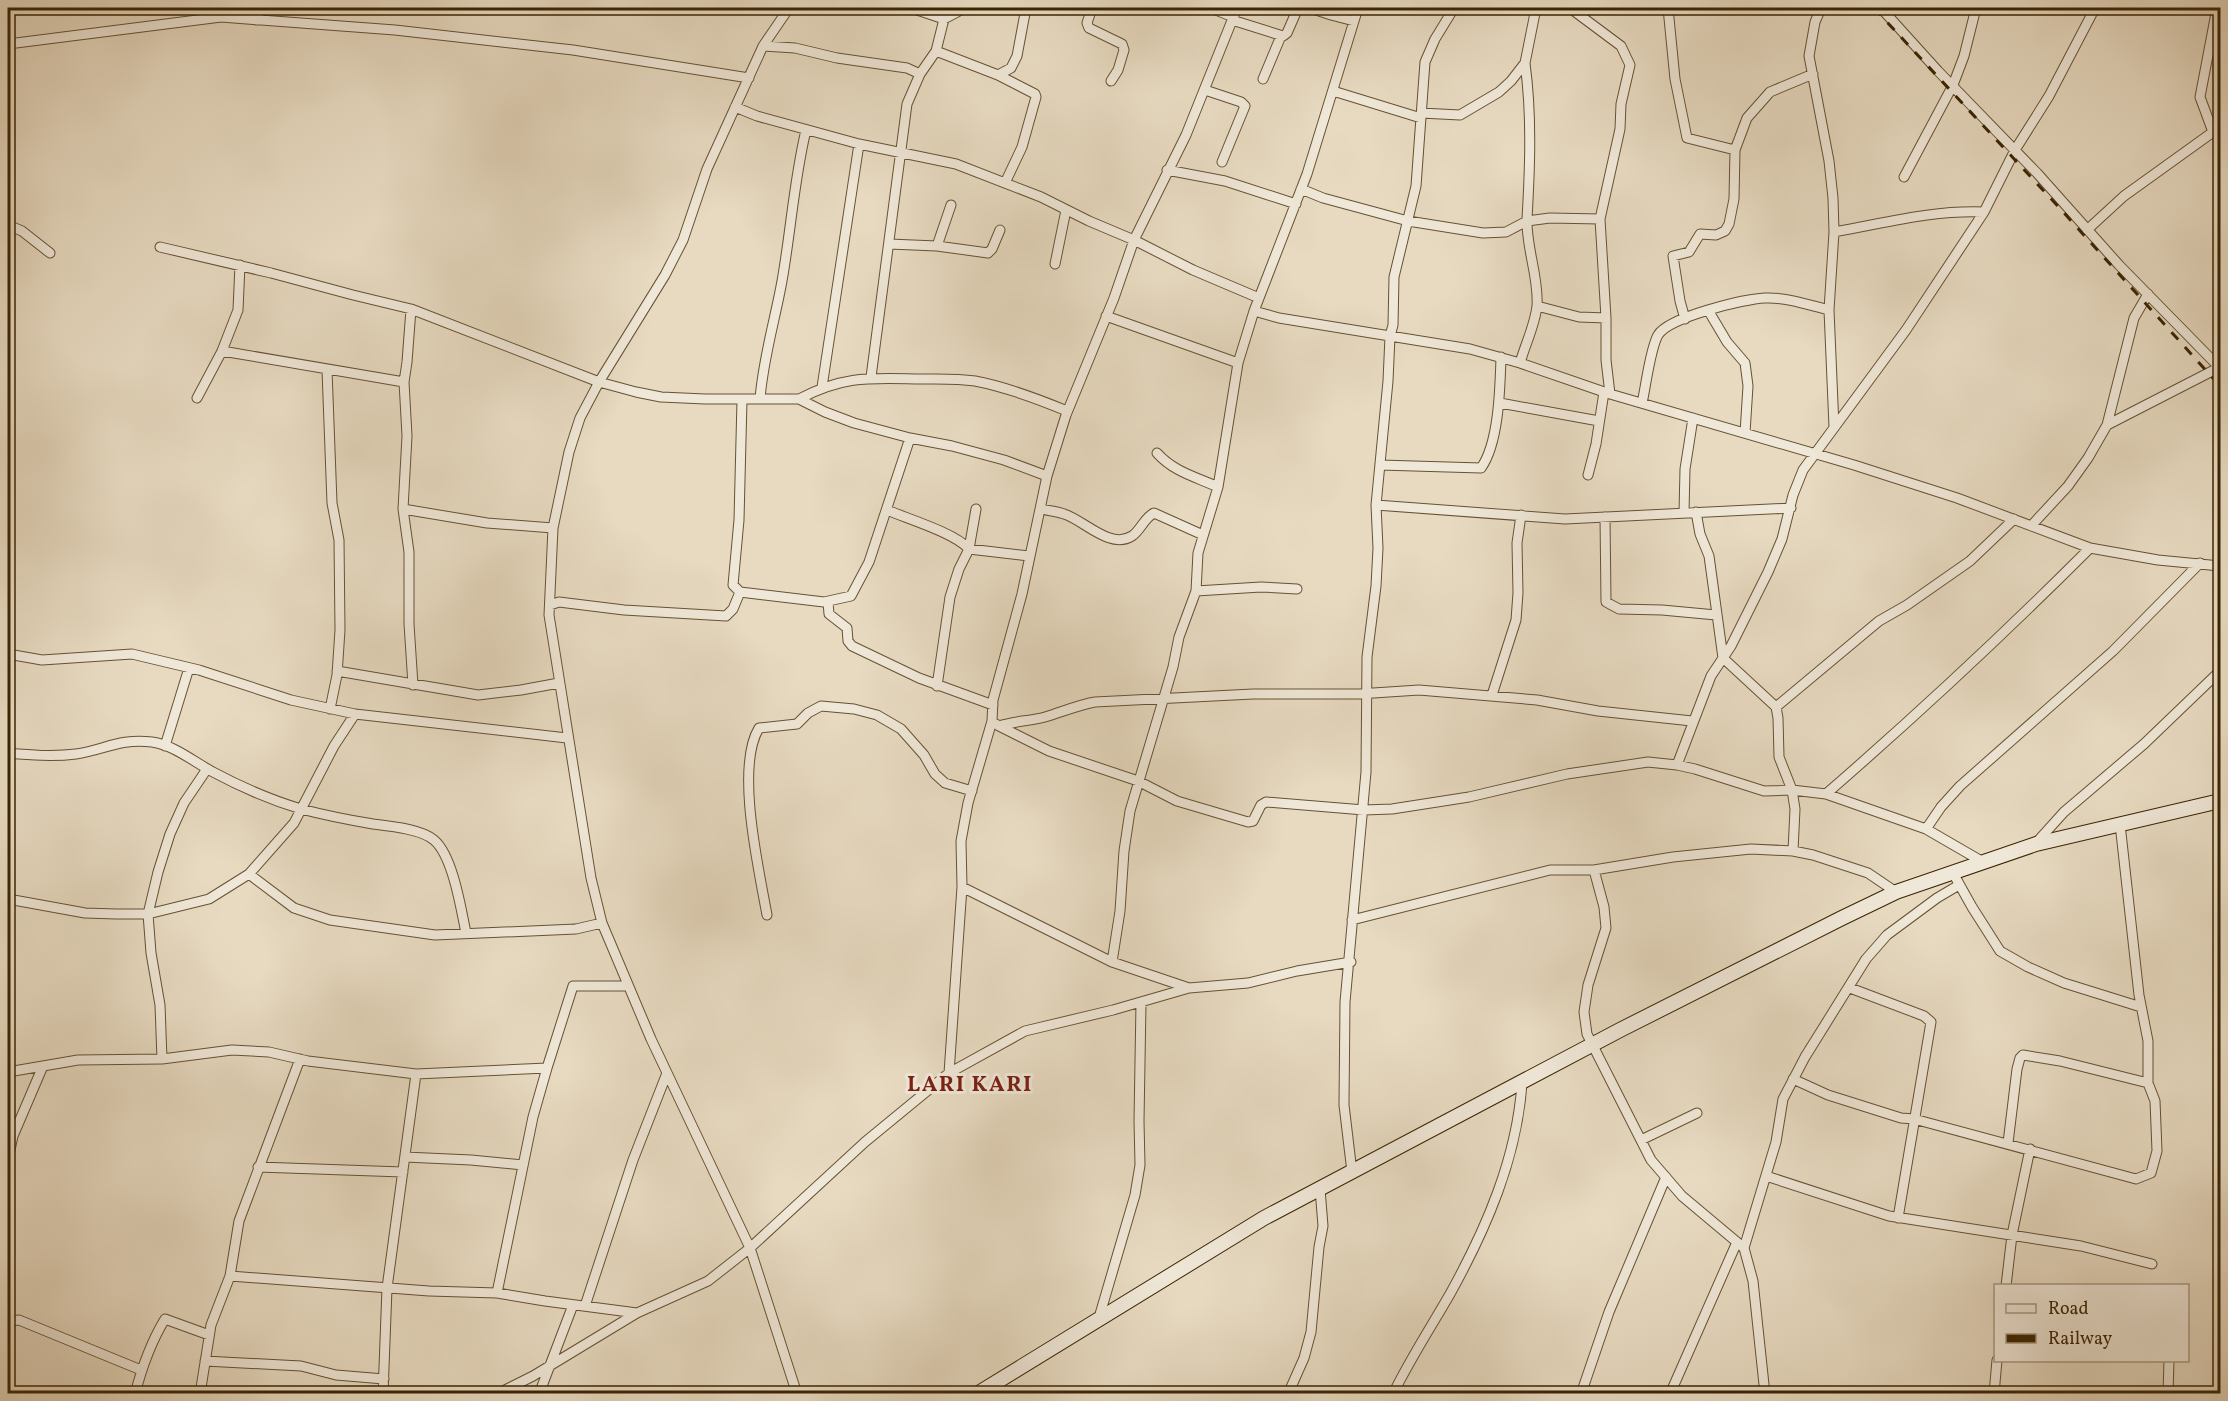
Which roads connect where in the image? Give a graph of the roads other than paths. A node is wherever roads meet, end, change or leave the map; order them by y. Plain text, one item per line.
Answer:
1 (262, 8) edge
2 (789, 8) edge
3 (912, 8) edge
4 (965, 8) edge
5 (1026, 8) edge
6 (1092, 8) edge
7 (1211, 8) edge
8 (1298, 8) edge
9 (1310, 8) edge
10 (1358, 8) edge
11 (1454, 8) edge
12 (1536, 8) edge
13 (1570, 8) edge
14 (1668, 8) edge
15 (1821, 8) edge
16 (1881, 8) edge
17 (1976, 8) edge
18 (2096, 8) edge
19 (2217, 8) edge
20 (1234, 15) edge
21 (944, 19) junction
22 (256, 20) junction
23 (1354, 21) junction
24 (1281, 36) junction
25 (8, 44) edge
26 (763, 46) junction
27 (936, 51) junction
28 (1525, 63) junction
29 (920, 74) junction
30 (1813, 74) junction
31 (998, 75) junction
32 (749, 78) junction
33 (1263, 79) dead end
34 (1111, 81) dead end
35 (1953, 85) junction
36 (1204, 90) junction
37 (1333, 91) junction
38 (735, 107) junction
39 (1421, 116) junction
40 (806, 130) junction
41 (2217, 130) edge
42 (858, 144) junction
43 (1735, 150) junction
44 (2014, 150) junction
45 (900, 153) junction
46 (1222, 162) dead end
47 (1167, 170) junction
48 (1904, 177) dead end
49 (1005, 183) junction
50 (1301, 189) junction
51 (1296, 204) junction
52 (951, 205) dead end
53 (1066, 210) junction
54 (1984, 212) junction
55 (1600, 219) junction
56 (1408, 221) junction
57 (1527, 221) junction
58 (8, 225) edge
59 (1000, 230) dead end
60 (2087, 230) junction
61 (1834, 232) junction
62 (1134, 240) junction
63 (889, 244) junction
64 (937, 246) junction
65 (160, 247) dead end
66 (50, 253) dead end
67 (1055, 264) dead end
68 (240, 266) junction
69 (2148, 294) junction
70 (1259, 298) junction
71 (1537, 306) junction
72 (411, 309) junction
73 (1708, 310) junction
74 (1829, 310) junction
75 (1254, 311) junction
76 (1106, 316) junction
77 (1606, 318) junction
78 (1685, 319) junction
79 (1390, 336) junction
80 (222, 351) junction
81 (1501, 357) junction
82 (1238, 363) junction
83 (1520, 363) junction
84 (2220, 368) edge
85 (327, 370) junction
86 (871, 377) junction
87 (599, 381) junction
88 (404, 382) junction
89 (822, 387) junction
90 (1607, 393) junction
91 (197, 398) dead end
92 (760, 399) junction
93 (799, 399) junction
94 (742, 400) junction
95 (1500, 403) junction
96 (1642, 403) junction
97 (1067, 411) junction
98 (1693, 418) junction
99 (1599, 421) junction
100 (2107, 424) junction
101 (1834, 427) junction
102 (1745, 433) junction
103 (910, 438) junction
104 (1157, 453) dead end
105 (1815, 453) junction
106 (1380, 465) junction
107 (1588, 475) dead end
108 (1047, 476) junction
109 (1218, 487) junction
110 (1376, 505) junction
111 (404, 508) junction
112 (1791, 508) junction
113 (976, 509) dead end
114 (1041, 509) junction
115 (887, 510) junction
116 (1696, 512) junction
117 (1684, 513) junction
118 (1521, 515) junction
119 (1605, 517) junction
120 (2014, 519) junction
121 (2031, 526) junction
122 (553, 528) junction
123 (1203, 536) junction
124 (2090, 548) junction
125 (969, 549) junction
126 (1029, 556) junction
127 (2200, 563) junction
128 (2220, 566) edge
129 (1297, 589) dead end
130 (1196, 591) junction
131 (740, 592) junction
132 (828, 602) junction
133 (550, 605) junction
134 (1716, 615) junction
135 (8, 654) edge
136 (1723, 658) junction
137 (189, 668) junction
138 (337, 671) junction
139 (2220, 671) edge
140 (559, 683) junction
141 (413, 685) junction
142 (937, 686) junction
143 (1368, 692) junction
144 (1492, 695) junction
145 (1163, 698) junction
146 (993, 705) junction
147 (1776, 707) junction
148 (330, 709) junction
149 (355, 714) junction
150 (1692, 722) junction
151 (995, 723) junction
152 (567, 738) junction
153 (165, 746) junction
154 (8, 753) edge
155 (1677, 765) junction
156 (207, 769) junction
157 (1138, 781) junction
158 (1792, 790) junction
159 (972, 791) junction
160 (1826, 794) junction
161 (2220, 801) edge
162 (301, 809) junction
163 (1364, 810) junction
164 (2120, 824) junction
165 (1926, 829) junction
166 (2036, 844) junction
167 (1793, 851) junction
168 (1983, 862) junction
169 (1594, 870) junction
170 (249, 874) junction
171 (1956, 879) junction
172 (962, 887) junction
173 (1896, 892) junction
174 (8, 898) edge
175 (148, 914) junction
176 (766, 915) dead end
177 (1352, 920) junction
178 (602, 923) junction
179 (466, 933) junction
180 (1112, 962) junction
181 (1350, 962) junction
182 (628, 986) junction
183 (1190, 988) junction
184 (1850, 988) junction
185 (1141, 1003) junction
186 (2141, 1007) junction
187 (1593, 1046) junction
188 (162, 1059) junction
189 (300, 1059) junction
190 (43, 1066) junction
191 (547, 1068) junction
192 (8, 1072) edge
193 (667, 1073) junction
194 (949, 1073) junction
195 (416, 1074) junction
196 (1793, 1079) junction
197 (1522, 1083) junction
198 (2148, 1083) junction
199 (1697, 1113) dead end
200 (1914, 1119) junction
201 (1641, 1140) junction
202 (2008, 1143) junction
203 (2030, 1149) junction
204 (405, 1157) junction
205 (8, 1159) edge
206 (524, 1165) junction
207 (258, 1167) junction
208 (403, 1172) junction
209 (1352, 1172) junction
210 (1766, 1176) junction
211 (1666, 1177) junction
212 (1320, 1189) junction
213 (1898, 1218) junction
214 (2012, 1235) junction
215 (1741, 1245) junction
216 (750, 1248) junction
217 (2152, 1264) dead end
218 (230, 1276) junction
219 (2006, 1284) edge
220 (387, 1288) junction
221 (497, 1293) junction
222 (573, 1305) junction
223 (585, 1306) junction
224 (637, 1312) junction
225 (8, 1321) edge
226 (1098, 1321) junction
227 (209, 1335) junction
228 (205, 1361) junction
229 (1997, 1362) edge
230 (2169, 1362) edge
231 (548, 1366) junction
232 (141, 1370) junction
233 (384, 1379) junction
234 (135, 1394) edge
235 (200, 1394) edge
236 (383, 1394) edge
237 (496, 1394) edge
238 (539, 1394) edge
239 (797, 1394) edge
240 (977, 1394) edge
241 (1288, 1394) edge
242 (1393, 1394) edge
243 (1581, 1394) edge
244 (1670, 1394) edge
245 (1765, 1394) edge
246 (1994, 1394) edge
247 (2168, 1394) edge

1 - 22 street
2 - 26 street
3 - 21 street
4 - 21 street
5 - 31 street
6 - 34 street
7 - 20 street
8 - 24 street
9 - 23 street
10 - 23 street
11 - 39 street
12 - 28 street
13 - 55 street
14 - 43 street
15 - 30 street
16 - 35 street
17 - 35 street
18 - 44 street
19 - 41 street
20 - 24 street
20 - 36 street
21 - 27 street
22 - 25 street
22 - 32 street
23 - 37 street
24 - 33 street
26 - 29 street
26 - 32 street
27 - 29 street
27 - 31 street
28 - 39 street
28 - 57 street
29 - 45 street
30 - 43 street
30 - 61 street
31 - 49 street
32 - 38 street
35 - 44 street
35 - 48 street
36 - 46 street
36 - 47 street
37 - 39 street
37 - 50 street
38 - 40 street
38 - 87 street
39 - 56 street
40 - 42 street
40 - 92 street
41 - 60 street
42 - 45 street
42 - 89 street
43 - 78 street
44 - 54 street
44 - 60 street
45 - 49 street
45 - 63 street
47 - 51 street
47 - 62 street
49 - 53 street
50 - 51 street
50 - 56 street
51 - 70 street
52 - 64 street
53 - 62 street
53 - 67 street
54 - 61 street
54 - 101 street
55 - 57 street
55 - 77 street
56 - 57 street
56 - 79 street
57 - 71 street
58 - 66 street
59 - 64 street
60 - 69 street
61 - 74 street
62 - 70 street
62 - 76 street
63 - 64 street
63 - 86 street
65 - 68 street
68 - 72 street
68 - 80 street
69 - 84 street
69 - 100 street
70 - 75 street
71 - 77 street
71 - 83 street
72 - 87 street
72 - 88 street
73 - 74 street
73 - 78 street
73 - 102 street
74 - 101 street
75 - 79 street
75 - 82 street
76 - 82 street
76 - 97 street
77 - 90 street
78 - 96 street
79 - 81 street
79 - 106 street
80 - 85 street
80 - 91 street
81 - 83 street
81 - 95 street
82 - 109 street
83 - 90 street
84 - 100 street
85 - 88 street
85 - 138 street
86 - 89 street
86 - 97 street
87 - 94 street
87 - 122 street
88 - 111 street
89 - 93 street
90 - 96 street
90 - 99 street
92 - 93 street
92 - 94 street
93 - 103 street
94 - 131 street
95 - 99 street
95 - 106 street
96 - 98 street
97 - 108 street
98 - 102 street
98 - 117 street
99 - 107 street
100 - 121 street
101 - 105 street
102 - 105 street
103 - 108 street
103 - 115 street
104 - 109 street
105 - 112 street
105 - 120 street
106 - 110 street
108 - 114 street
109 - 123 street
110 - 118 street
110 - 143 street
111 - 122 street
111 - 141 street
112 - 116 street
112 - 136 street
113 - 125 street
114 - 123 street
114 - 126 street
115 - 125 street
115 - 132 street
116 - 117 street
116 - 134 street
117 - 119 street
118 - 119 street
118 - 144 street
119 - 134 street
120 - 121 street
120 - 147 street
121 - 124 street
122 - 133 street
123 - 130 street
124 - 127 street
124 - 160 street
125 - 126 street
125 - 142 street
126 - 146 street
127 - 128 street
127 - 165 street
129 - 130 street
130 - 145 street
131 - 132 street
131 - 133 street
132 - 142 street
133 - 140 street
134 - 136 street
135 - 137 street
136 - 147 street
136 - 150 street
137 - 148 street
137 - 153 street
138 - 141 street
138 - 148 street
139 - 166 street
140 - 141 street
140 - 152 street
142 - 146 street
143 - 144 street
143 - 145 street
143 - 163 street
144 - 150 street
145 - 151 street
145 - 157 street
146 - 151 street
147 - 158 street
148 - 149 street
149 - 152 street
149 - 162 street
150 - 155 street
151 - 157 street
151 - 159 street
152 - 178 street
153 - 154 street
153 - 156 street
155 - 158 street
155 - 163 street
156 - 162 street
156 - 175 street
157 - 163 street
157 - 180 street
158 - 160 street
158 - 167 street
159 - 172 street
159 - 176 street
160 - 165 street
161 - 164 street
162 - 170 street
162 - 179 street
163 - 177 street
164 - 166 street
164 - 186 street
165 - 168 street
166 - 168 street
167 - 169 street
167 - 173 street
168 - 171 street
169 - 177 street
169 - 187 street
170 - 175 street
170 - 179 street
171 - 173 street
171 - 184 street
171 - 186 street
172 - 180 street
172 - 194 street
173 - 187 street
174 - 175 street
175 - 188 street
177 - 181 street
178 - 179 street
178 - 182 street
180 - 183 street
181 - 183 street
181 - 209 street
182 - 191 street
182 - 193 street
183 - 185 street
184 - 196 street
184 - 200 street
185 - 194 street
185 - 226 street
186 - 198 street
187 - 197 street
187 - 201 street
188 - 189 street
188 - 190 street
189 - 195 street
189 - 207 street
190 - 192 street
190 - 205 street
191 - 195 street
191 - 206 street
193 - 216 street
193 - 223 street
194 - 216 street
195 - 204 street
196 - 200 street
196 - 210 street
197 - 209 street
197 - 242 street
198 - 202 street
198 - 203 street
199 - 201 street
200 - 202 street
200 - 213 street
201 - 211 street
202 - 203 street
203 - 214 street
204 - 206 street
204 - 208 street
206 - 221 street
207 - 208 street
207 - 218 street
208 - 220 street
209 - 212 street
210 - 213 street
210 - 215 street
211 - 215 street
211 - 243 street
212 - 226 street
212 - 241 street
213 - 214 street
214 - 217 street
214 - 219 street
215 - 244 street
215 - 245 street
216 - 224 street
216 - 239 street
218 - 220 street
218 - 227 street
220 - 221 street
220 - 233 street
221 - 222 street
222 - 223 street
222 - 231 street
223 - 224 street
224 - 231 street
225 - 232 street
226 - 240 street
227 - 228 street
227 - 232 street
228 - 233 street
228 - 235 street
229 - 246 street
230 - 247 street
231 - 237 street
231 - 238 street
232 - 234 street
233 - 236 street

